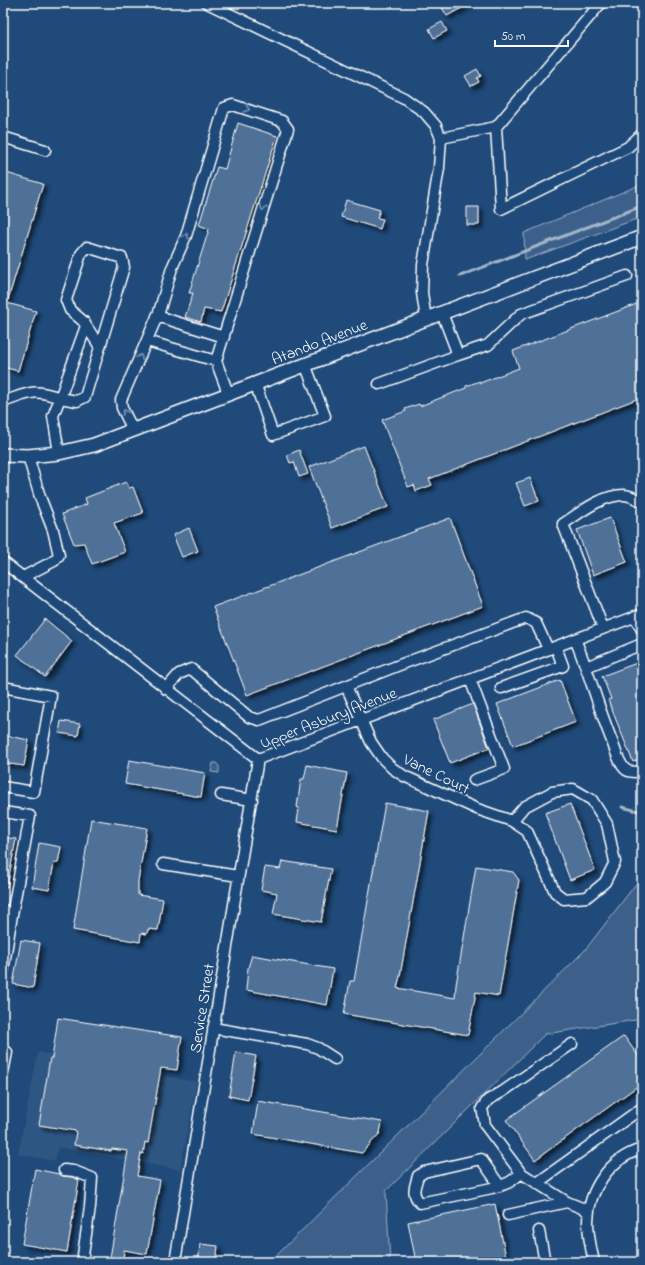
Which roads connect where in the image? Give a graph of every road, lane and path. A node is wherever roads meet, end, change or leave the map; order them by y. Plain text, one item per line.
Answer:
1 (207, 3) edge
2 (601, 3) edge
3 (496, 127) junction
4 (642, 134) edge
5 (3, 137) edge
6 (441, 138) junction
7 (45, 150) dead end
8 (642, 237) edge
9 (628, 276) dead end
10 (442, 312) junction
11 (157, 316) junction
12 (426, 319) junction
13 (86, 326) junction
14 (224, 337) junction
15 (147, 341) junction
16 (100, 347) junction
17 (458, 355) junction
18 (216, 361) junction
19 (305, 364) junction
20 (255, 383) junction
21 (379, 384) dead end
22 (228, 394) junction
23 (60, 398) junction
24 (3, 402) edge
25 (133, 430) junction
26 (59, 453) junction
27 (3, 455) edge
28 (28, 456) junction
29 (642, 502) edge
30 (3, 562) edge
31 (23, 577) junction
32 (638, 615) edge
33 (603, 628) junction
34 (642, 630) edge
35 (575, 639) junction
36 (642, 644) edge
37 (552, 648) junction
38 (586, 667) junction
39 (470, 679) junction
40 (346, 686) junction
41 (3, 687) edge
42 (166, 688) junction
43 (501, 688) dead end
44 (360, 721) junction
45 (258, 759) junction
46 (642, 771) edge
47 (474, 780) dead end
48 (3, 787) edge
49 (222, 795) dead end
50 (252, 800) junction
51 (3, 812) edge
52 (512, 820) junction
53 (163, 864) dead end
54 (238, 876) junction
55 (7, 912) edge
56 (3, 971) edge
57 (213, 1028) junction
58 (572, 1044) dead end
59 (3, 1051) edge
60 (335, 1059) dead end
61 (3, 1073) edge
62 (642, 1108) edge
63 (642, 1149) edge
64 (64, 1170) dead end
65 (521, 1173) junction
66 (537, 1183) junction
67 (500, 1186) junction
68 (567, 1202) junction
69 (589, 1211) junction
70 (508, 1214) dead end
71 (539, 1231) dead end
72 (82, 1262) edge
73 (175, 1262) edge
74 (545, 1262) edge
75 (594, 1262) edge

1 - 6 street
2 - 3 street
3 - 4 street
3 - 6 street
5 - 7 street
6 - 12 street
8 - 10 main road, Atando Avenue
9 - 17 street
10 - 12 main road, Atando Avenue
10 - 17 street
11 - 14 street
11 -> 14 street
11 - 15 street
12 - 19 main road, Atando Avenue
13 - 16 street
13 - 16 street
13 - 23 street
14 - 18 street
15 - 18 street
25 -> 15 street
16 - 23 street
17 - 21 street
18 - 22 street
19 - 20 main road, Atando Avenue
19 - 20 street
20 - 22 main road, Atando Avenue
22 - 25 main road, Atando Avenue
23 - 24 street
23 - 26 street
25 - 26 main road, Atando Avenue
26 - 28 main road, Atando Avenue
27 - 28 main road, Atando Avenue
28 - 31 street
29 - 33 street
30 - 31 street, Upper Asbury Avenue
31 - 42 street, Upper Asbury Avenue
32 - 33 street, Upper Asbury Avenue
32 - 34 street
33 - 35 street, Upper Asbury Avenue
35 - 37 street, Upper Asbury Avenue
35 - 38 street
36 - 38 street
37 - 39 street, Upper Asbury Avenue
37 - 40 street
37 - 43 street
38 - 46 street
39 - 44 street, Upper Asbury Avenue
39 - 47 street
40 - 42 street
40 - 44 street, Vane Court
41 - 48 street
42 - 45 street, Upper Asbury Avenue
44 - 45 street, Upper Asbury Avenue
44 - 52 street, Vane Court
45 - 50 street, Service Street
49 - 50 street
50 - 54 street, Service Street
51 - 55 street
52 - 52 street
53 - 54 street
54 - 57 street, Service Street
55 - 56 street
57 - 60 street
57 - 73 street, Service Street
58 - 65 street
59 - 61 street
62 - 66 street
63 - 69 street
64 - 72 street
65 - 66 street
65 - 67 street
66 - 68 street
67 - 67 street
68 - 69 street
68 - 70 street
69 - 75 street
71 - 74 street

